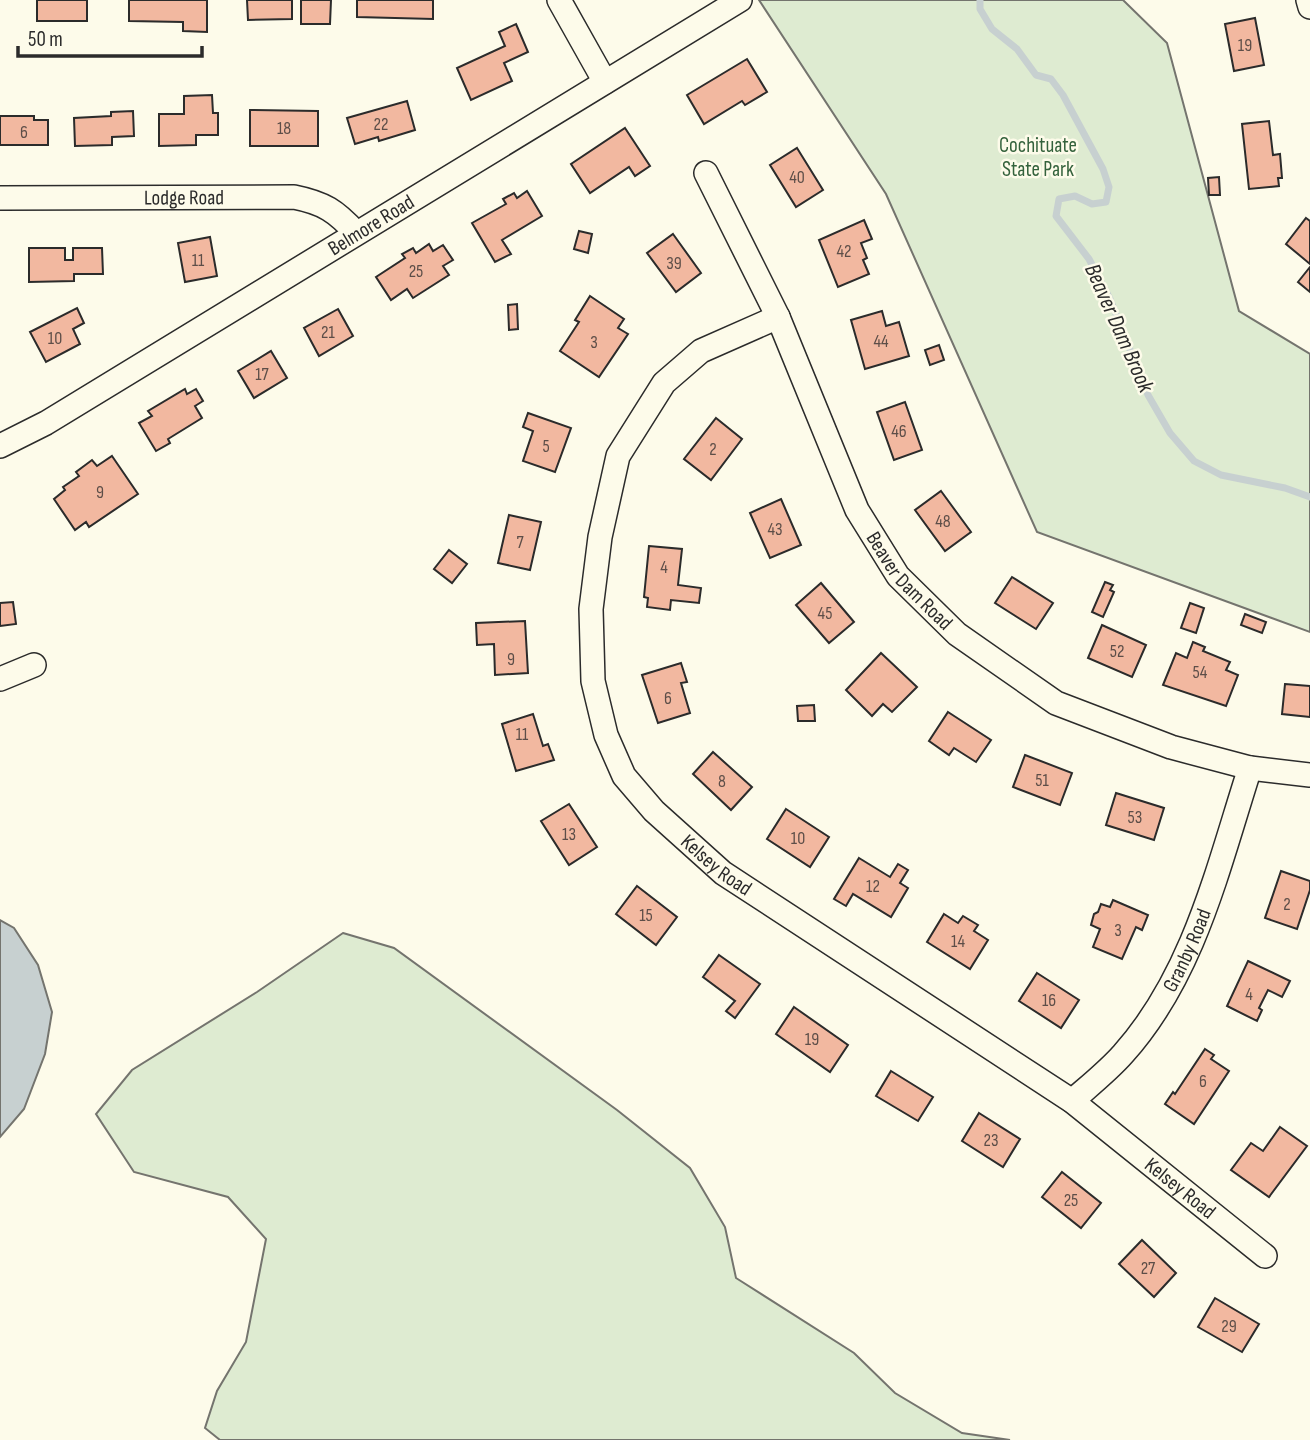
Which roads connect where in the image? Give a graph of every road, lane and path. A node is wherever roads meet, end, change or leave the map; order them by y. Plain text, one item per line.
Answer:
1 (559, 0) edge
2 (740, 0) edge
3 (1308, 0) edge
4 (1310, 7) edge
5 (605, 82) junction
6 (706, 173) dead end
7 (0, 198) edge
8 (356, 233) junction
9 (778, 317) junction
10 (0, 446) edge
11 (34, 665) dead end
12 (0, 680) edge
13 (1250, 768) junction
14 (1310, 775) edge
15 (1072, 1101) junction
16 (1265, 1256) dead end

1 - 5 street
2 - 5 street, Belmore Road
3 - 4 street
5 - 8 street, Belmore Road
6 - 9 street, Beaver Dam Road
7 - 8 street, Lodge Road
8 - 10 street, Belmore Road
9 - 13 street, Beaver Dam Road
9 - 15 street, Kelsey Road
11 - 12 street
13 - 14 street, Beaver Dam Road
13 - 15 street, Granby Road
15 - 16 street, Kelsey Road

